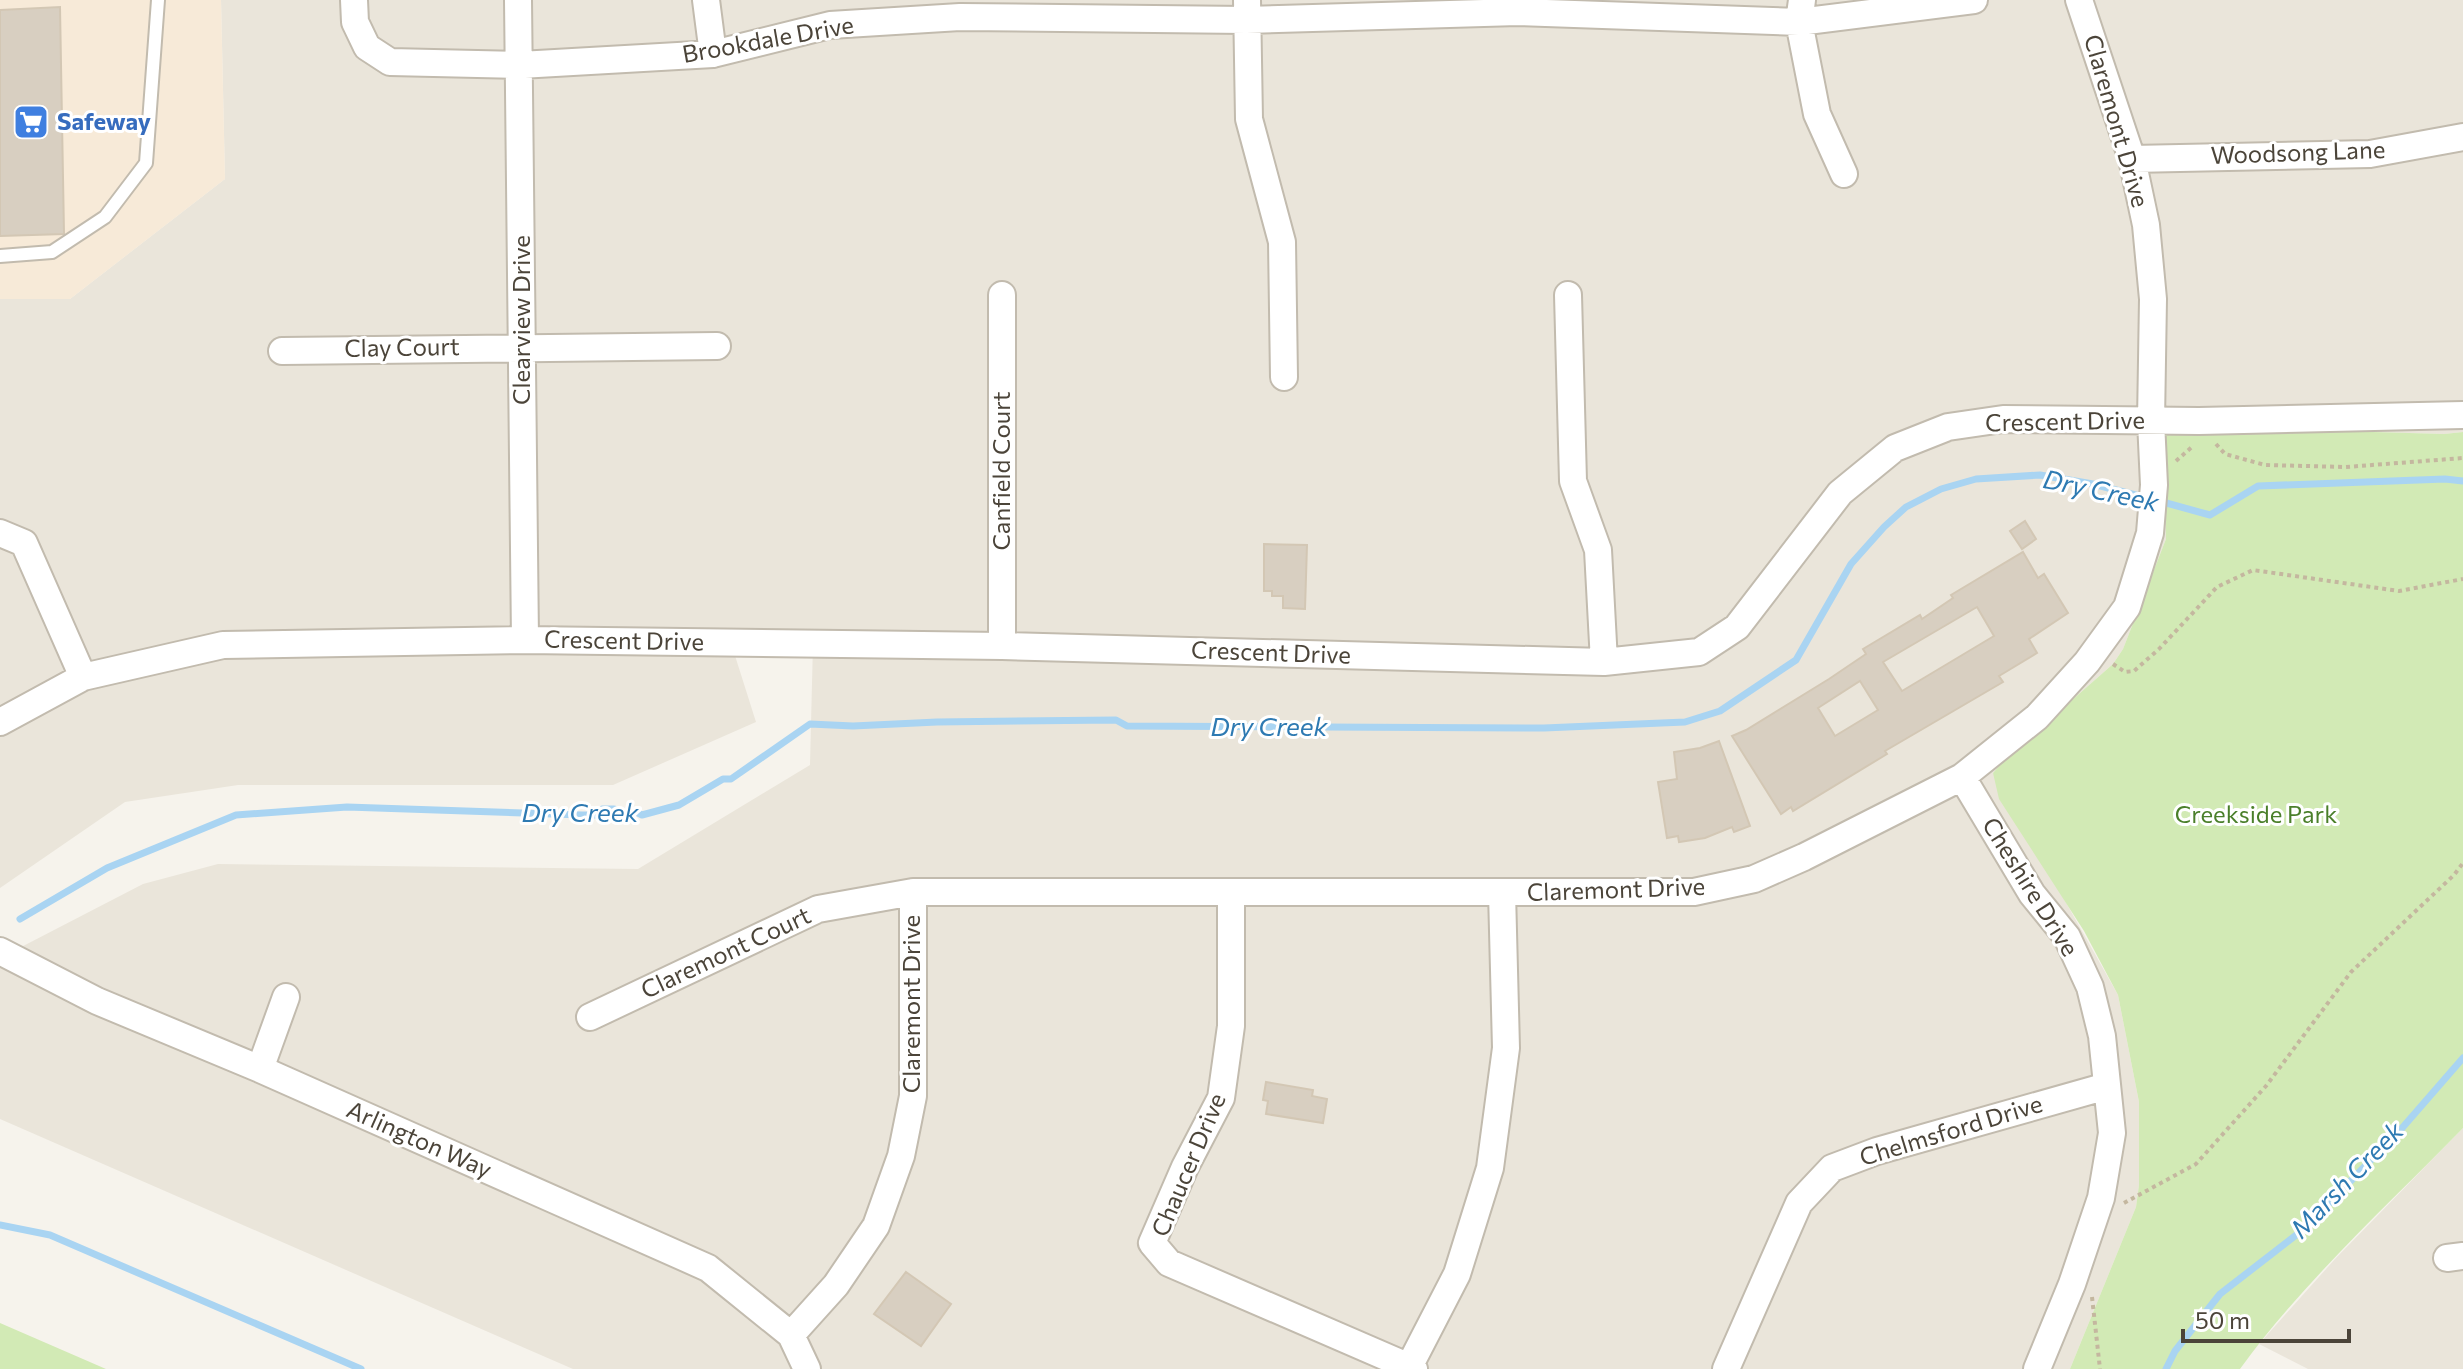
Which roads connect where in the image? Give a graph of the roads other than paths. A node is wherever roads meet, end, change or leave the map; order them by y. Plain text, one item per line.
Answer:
1 (158, 0) edge
2 (354, 0) edge
3 (518, 0) edge
4 (706, 0) edge
5 (1974, 0) edge
6 (2079, 0) edge
7 (1518, 6) edge
8 (961, 9) edge
9 (1246, 10) edge
10 (1801, 11) edge
11 (713, 54) junction
12 (520, 65) junction
13 (2463, 137) edge
14 (2132, 159) junction
15 (1844, 174) dead end
16 (0, 256) edge
17 (1002, 295) dead end
18 (1568, 295) dead end
19 (522, 346) junction
20 (717, 346) dead end
21 (282, 351) dead end
22 (1284, 377) dead end
23 (2463, 415) edge
24 (2151, 421) junction
25 (0, 533) edge
26 (525, 640) junction
27 (1002, 646) junction
28 (1604, 662) junction
29 (83, 677) junction
30 (0, 722) edge
31 (1962, 777) junction
32 (913, 892) junction
33 (1231, 892) junction
34 (1502, 892) junction
35 (0, 951) edge
36 (286, 997) dead end
37 (590, 1017) dead end
38 (260, 1069) junction
39 (2107, 1086) junction
40 (791, 1335) junction
41 (1412, 1368) edge
42 (807, 1369) edge
43 (1726, 1369) edge
44 (2037, 1369) edge

1 - 16 lane
2 - 12 street, Brookdale Drive
3 - 12 street, Clearview Drive
4 - 11 street
5 - 10 street, Brookdale Drive
6 - 14 street, Claremont Drive
7 - 9 street, Brookdale Drive
7 - 10 street, Brookdale Drive
8 - 9 street, Brookdale Drive
8 - 11 street, Brookdale Drive
9 - 22 street
10 - 15 street
11 - 12 street, Brookdale Drive
12 - 19 street, Clearview Drive
13 - 14 street, Woodsong Lane
14 - 24 street, Claremont Drive
17 - 27 street, Canfield Court
18 - 28 street
19 - 20 street, Clay Court
19 - 21 street, Clay Court
19 - 26 street, Clearview Drive
23 - 24 street, Crescent Drive
24 - 28 street, Crescent Drive
24 - 31 street, Claremont Drive
25 - 29 street
26 - 27 street, Crescent Drive
26 - 29 street, Crescent Drive
27 - 28 street, Crescent Drive
29 - 30 street, Crescent Drive
31 - 34 street, Claremont Drive
31 - 39 street, Cheshire Drive
32 - 33 street, Claremont Drive
32 - 37 street, Claremont Court
32 - 40 street, Claremont Drive
33 - 34 street, Claremont Drive
33 - 41 street, Chaucer Drive
34 - 41 street
35 - 38 street, Arlington Way
36 - 38 street
38 - 40 street, Arlington Way
39 - 43 street, Chelmsford Drive
39 - 44 street, Cheshire Drive
40 - 42 street, Arlington Way

